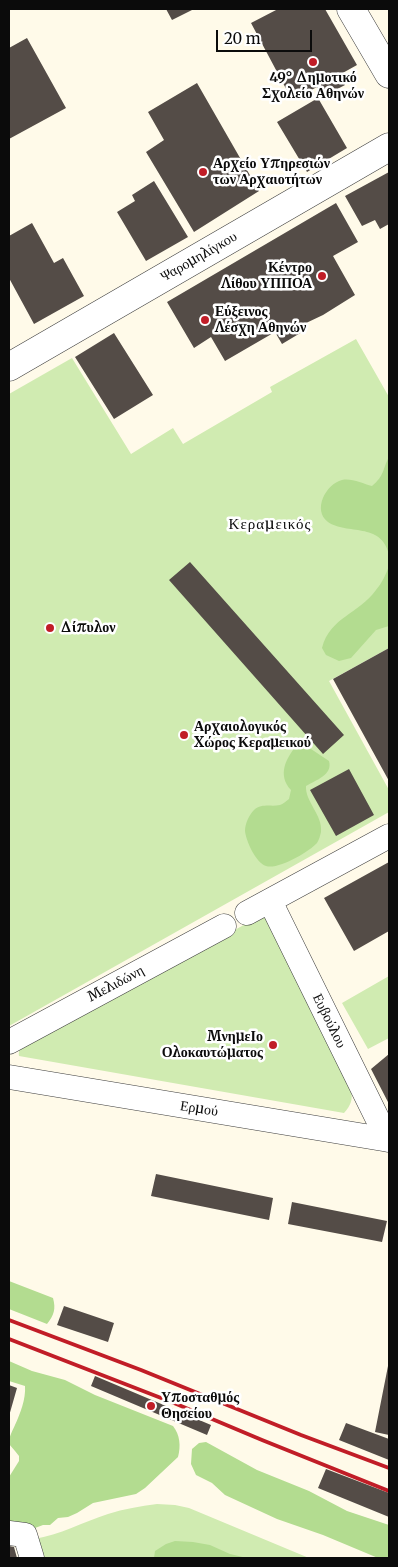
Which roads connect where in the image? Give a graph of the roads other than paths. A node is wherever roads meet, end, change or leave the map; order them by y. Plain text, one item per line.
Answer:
1 (351, 9) edge
2 (389, 74) edge
3 (389, 147) edge
4 (9, 367) edge
5 (389, 836) edge
6 (270, 901) junction
7 (247, 913) dead end
8 (224, 926) dead end
9 (9, 1042) edge
10 (9, 1077) edge
11 (389, 1140) edge
12 (17, 1534) edge
13 (32, 1558) edge

1 - 2 street
3 - 4 street, Ψαρομηλίγκου
5 - 6 street
6 - 7 street
6 - 11 street, Ευβούλου
8 - 9 street, Μελιδώνη
10 - 11 street, Ερμού
12 - 13 street

